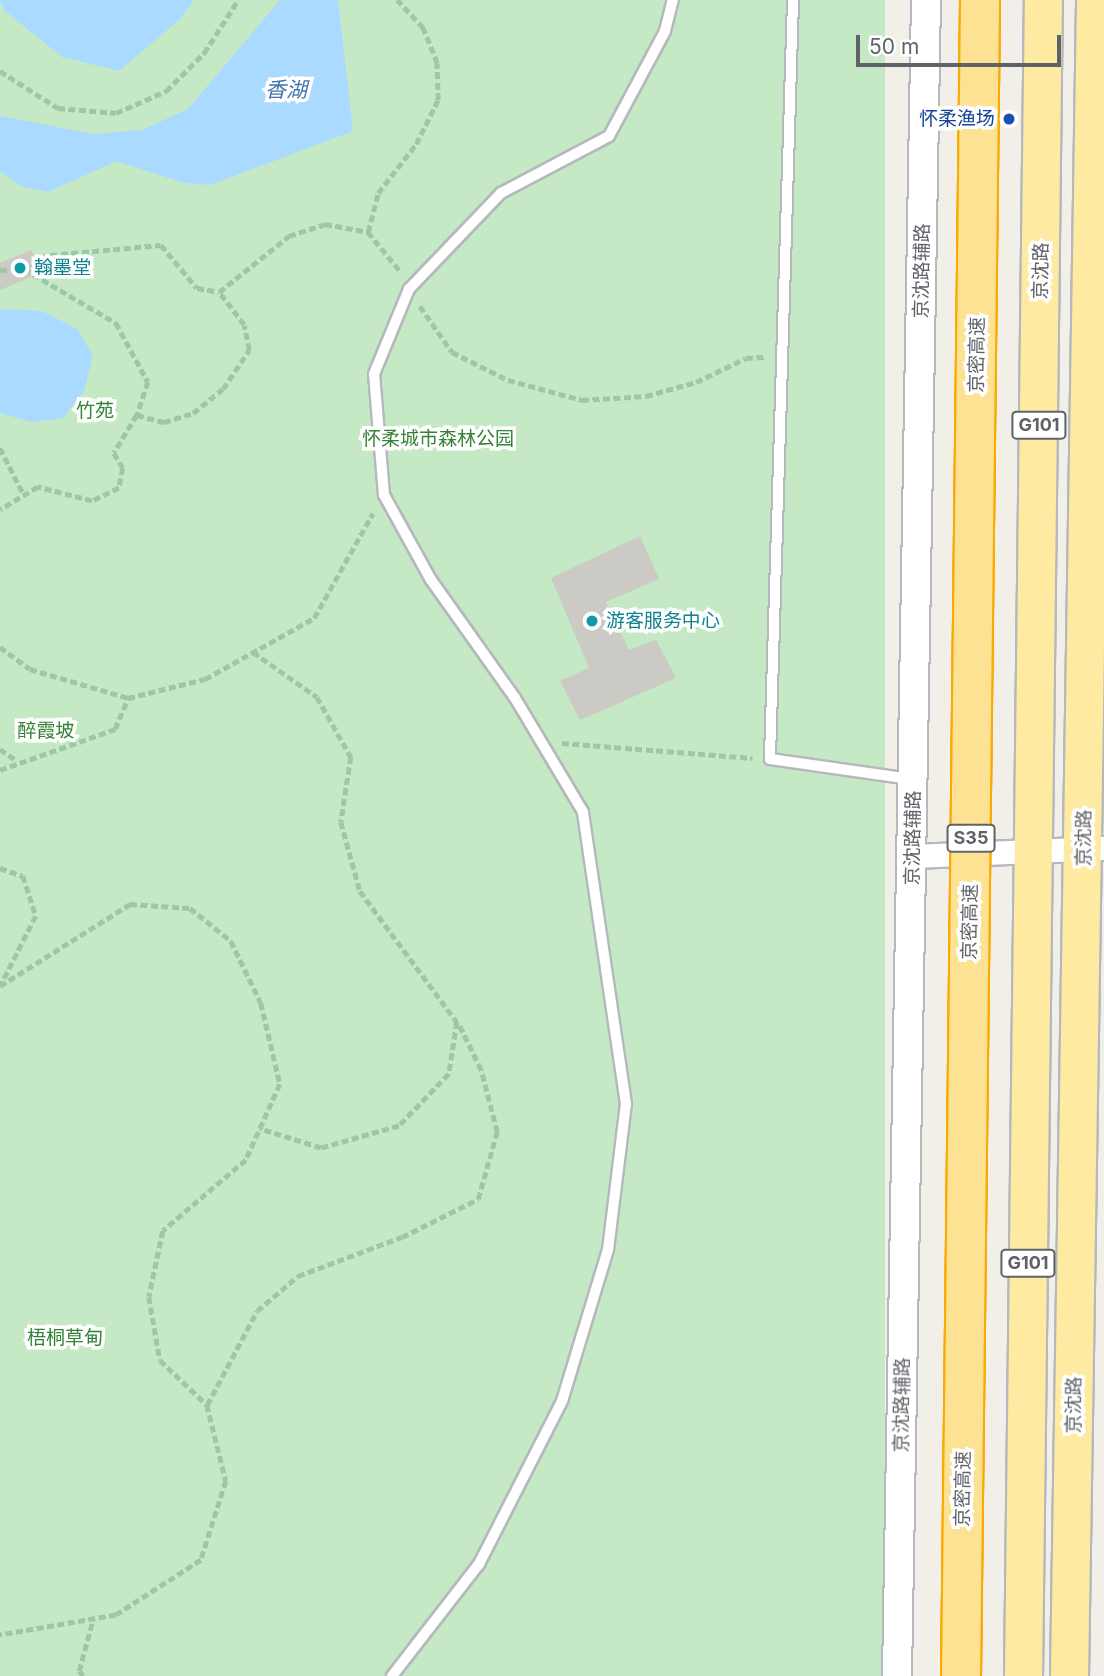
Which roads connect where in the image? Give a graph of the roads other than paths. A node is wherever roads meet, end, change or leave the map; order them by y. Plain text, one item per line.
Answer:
1 (673, 0) edge
2 (793, 0) edge
3 (926, 0) edge
4 (979, 0) edge
5 (1043, 0) edge
6 (1095, 0) edge
7 (914, 780) junction
8 (1094, 849) edge
9 (1034, 850) junction
10 (913, 856) junction
11 (392, 1676) edge
12 (897, 1676) edge
13 (961, 1676) edge
14 (1023, 1676) edge
15 (1069, 1676) edge

1 - 11 lane
2 - 7 lane
3 - 7 street, 京沈路辅路
4 - 13 highway, 京密高速 / S35, bridge
5 - 9 highway, 京沈路 / G101
6 - 8 highway, 京沈路 / G101
7 - 10 street, 京沈路辅路
8 - 9 street
8 - 15 highway, 京沈路 / G101
9 - 10 street
9 - 14 highway, 京沈路 / G101
10 - 12 street, 京沈路辅路

